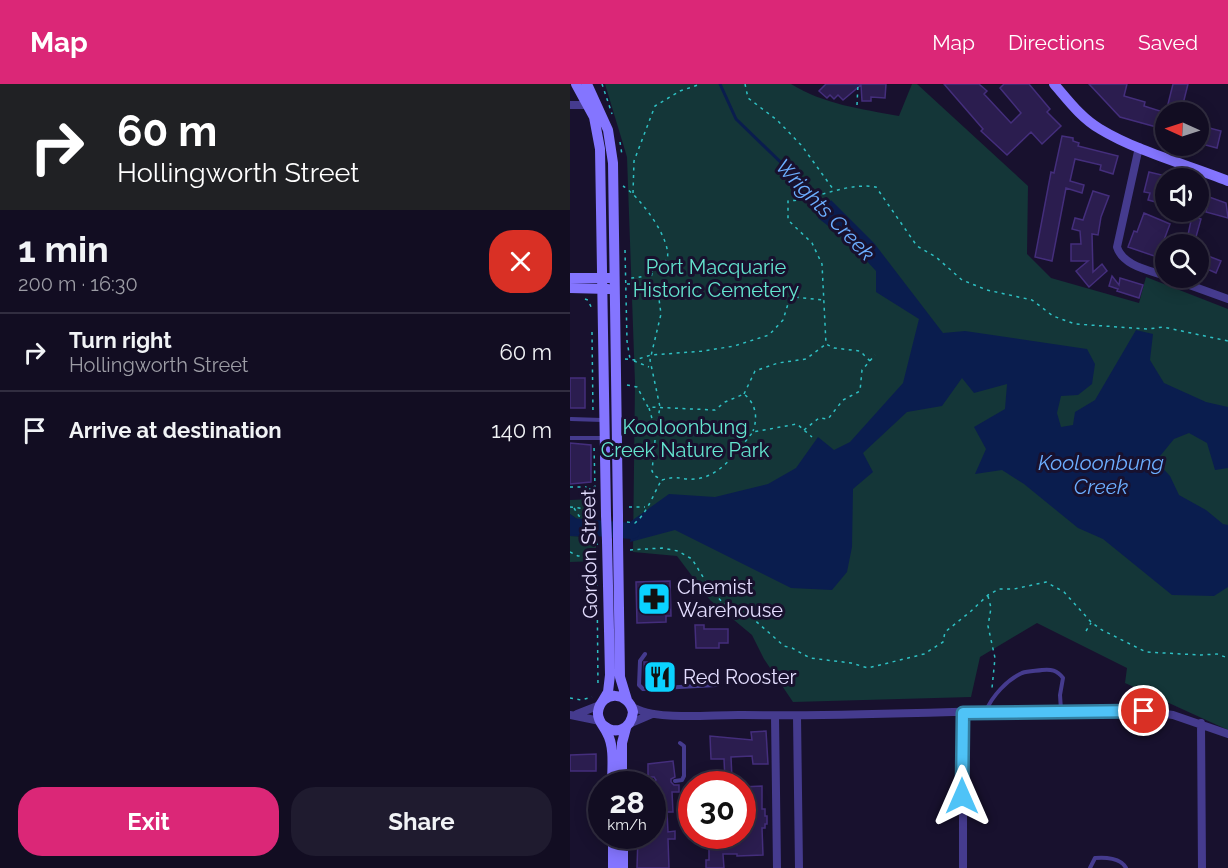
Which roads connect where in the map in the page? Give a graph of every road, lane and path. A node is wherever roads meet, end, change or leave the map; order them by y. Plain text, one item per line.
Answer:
1 (576, 84) edge
2 (587, 84) edge
3 (701, 84) edge
4 (745, 84) edge
5 (858, 84) edge
6 (1054, 84) edge
7 (570, 105) edge
8 (587, 105) junction
9 (857, 105) dead end
10 (1138, 147) junction
11 (1228, 181) edge
12 (621, 185) dead end
13 (834, 190) junction
14 (633, 195) junction
15 (1155, 272) edge
16 (652, 273) junction
17 (570, 278) edge
18 (618, 281) junction
19 (602, 283) junction
20 (626, 284) dead end
21 (570, 288) edge
22 (652, 288) junction
23 (1198, 288) edge
24 (583, 298) dead end
25 (1228, 299) edge
26 (824, 300) junction
27 (592, 308) dead end
28 (592, 331) dead end
29 (1228, 341) edge
30 (826, 344) junction
31 (651, 355) junction
32 (875, 355) dead end
33 (615, 360) junction
34 (633, 360) junction
35 (870, 361) junction
36 (650, 368) junction
37 (626, 385) dead end
38 (744, 394) junction
39 (648, 407) junction
40 (660, 407) junction
41 (572, 419) dead end
42 (594, 420) junction
43 (605, 420) junction
44 (656, 430) junction
45 (803, 431) junction
46 (753, 432) junction
47 (812, 437) dead end
48 (570, 438) edge
49 (600, 438) junction
50 (662, 480) junction
51 (570, 487) edge
52 (570, 507) edge
53 (628, 507) dead end
54 (646, 507) junction
55 (601, 513) junction
56 (643, 517) dead end
57 (613, 541) junction
58 (597, 549) dead end
59 (629, 550) dead end
60 (570, 552) edge
61 (597, 566) dead end
62 (988, 595) junction
63 (1091, 622) junction
64 (1086, 631) dead end
65 (645, 654) dead end
66 (1228, 658) edge
67 (716, 685) dead end
68 (570, 698) edge
69 (599, 699) junction
70 (990, 700) junction
71 (629, 703) junction
72 (1061, 711) junction
73 (985, 712) junction
74 (963, 713) junction
75 (652, 714) junction
76 (573, 715) edge
77 (775, 716) junction
78 (797, 716) junction
79 (601, 723) junction
80 (1201, 723) junction
81 (628, 725) junction
82 (1228, 734) edge
83 (680, 742) dead end
84 (611, 771) edge
85 (622, 771) edge
86 (675, 781) dead end
87 (613, 849) edge
88 (623, 849) edge
89 (613, 868) edge
90 (623, 868) edge
91 (777, 868) edge
92 (799, 868) edge
93 (963, 868) edge
94 (1090, 868) edge
95 (1126, 868) edge
96 (1202, 868) edge

1 - 8 main road, Gordon Street
2 - 18 main road, Gordon Street
3 - 14 path
4 - 13 path
5 - 9 path
6 - 10 main road
7 - 8 street
8 - 19 main road, Gordon Street
10 - 11 main road
10 - 15 street
12 - 14 path
13 - 26 path
13 - 29 path
14 - 16 path
16 - 18 path
16 - 22 path
17 - 19 main road
18 - 19 main road
18 - 33 main road, Gordon Street
19 - 21 main road
19 - 43 main road, Gordon Street
20 - 22 path
22 - 31 path
23 - 25 street
24 - 27 path
26 - 30 path
26 - 31 path
28 - 42 path
30 - 35 path
30 - 38 path
31 - 34 path
31 - 36 path
32 - 35 path
33 - 34 path
33 - 57 main road, Gordon Street, bridge
34 - 36 path
35 - 45 path
36 - 40 path
37 - 39 path
38 - 40 path
38 - 46 path
39 - 40 path
39 - 44 path
40 - 44 path
41 - 42 lane
42 - 43 lane
43 - 49 main road, Gordon Street
44 - 50 path
45 - 46 path
45 - 47 path
46 - 50 path
48 - 49 lane
49 - 51 path
49 - 55 main road, Gordon Street
50 - 54 path
52 - 55 path
53 - 54 path
54 - 56 path
55 - 57 main road, Gordon Street, bridge
57 - 69 main road, Gordon Street
57 - 71 main road, Gordon Street
58 - 60 path
59 - 62 path
61 - 69 path
62 - 63 path
62 - 70 path
63 - 64 path
63 - 66 path
65 - 67 lane
68 - 69 path
69 - 71 main road
69 - 76 street
69 - 79 main road
70 - 72 lane
70 - 73 lane
71 - 75 street
71 - 81 main road
72 - 73 street
72 - 80 street
73 - 74 street
74 - 78 street
74 - 93 street
75 - 77 street
75 - 81 street
76 - 79 street
77 - 78 street
77 - 91 street
78 - 92 street
79 - 81 main road
79 - 84 main road
80 - 82 street
80 - 96 street
81 - 85 main road
83 - 86 lane
87 - 89 main road
88 - 90 main road
94 - 95 lane

